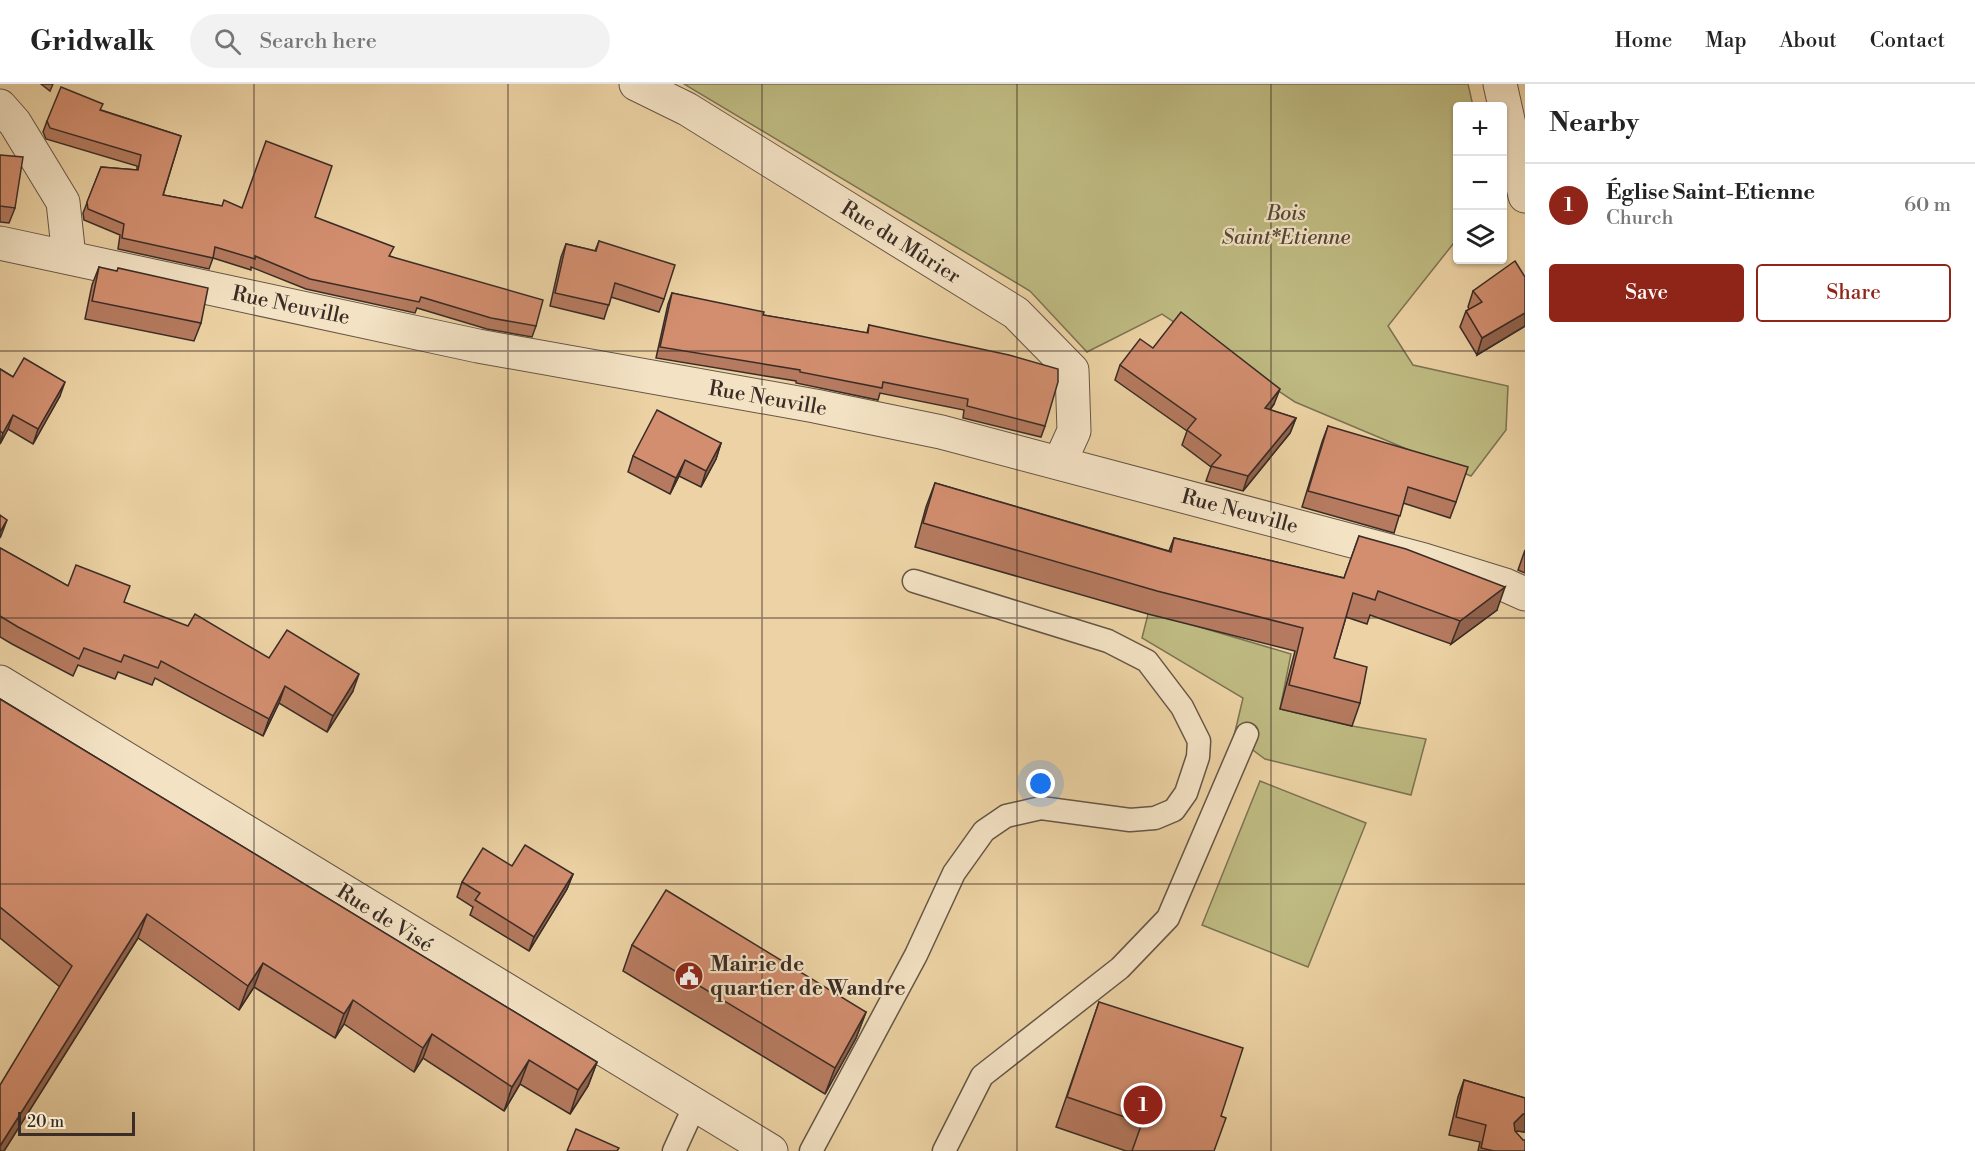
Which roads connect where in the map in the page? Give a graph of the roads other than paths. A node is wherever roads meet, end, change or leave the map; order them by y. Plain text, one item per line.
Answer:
1 (636, 84) edge
2 (1500, 84) edge
3 (0, 105) edge
4 (1525, 196) edge
5 (0, 243) edge
6 (69, 257) junction
7 (1060, 462) junction
8 (914, 581) dead end
9 (1525, 594) edge
10 (0, 682) edge
11 (1247, 734) dead end
12 (695, 1106) junction
13 (674, 1151) edge
14 (771, 1151) edge
15 (810, 1151) edge
16 (944, 1151) edge

1 - 7 street, Rue du Mûrier
2 - 4 street
3 - 6 street
5 - 6 street, Rue Neuville
6 - 7 street, Rue Neuville
7 - 9 street, Rue Neuville
8 - 15 lane
10 - 12 street, Rue de Visé
11 - 16 lane
12 - 13 lane
12 - 14 street, Rue de Visé

